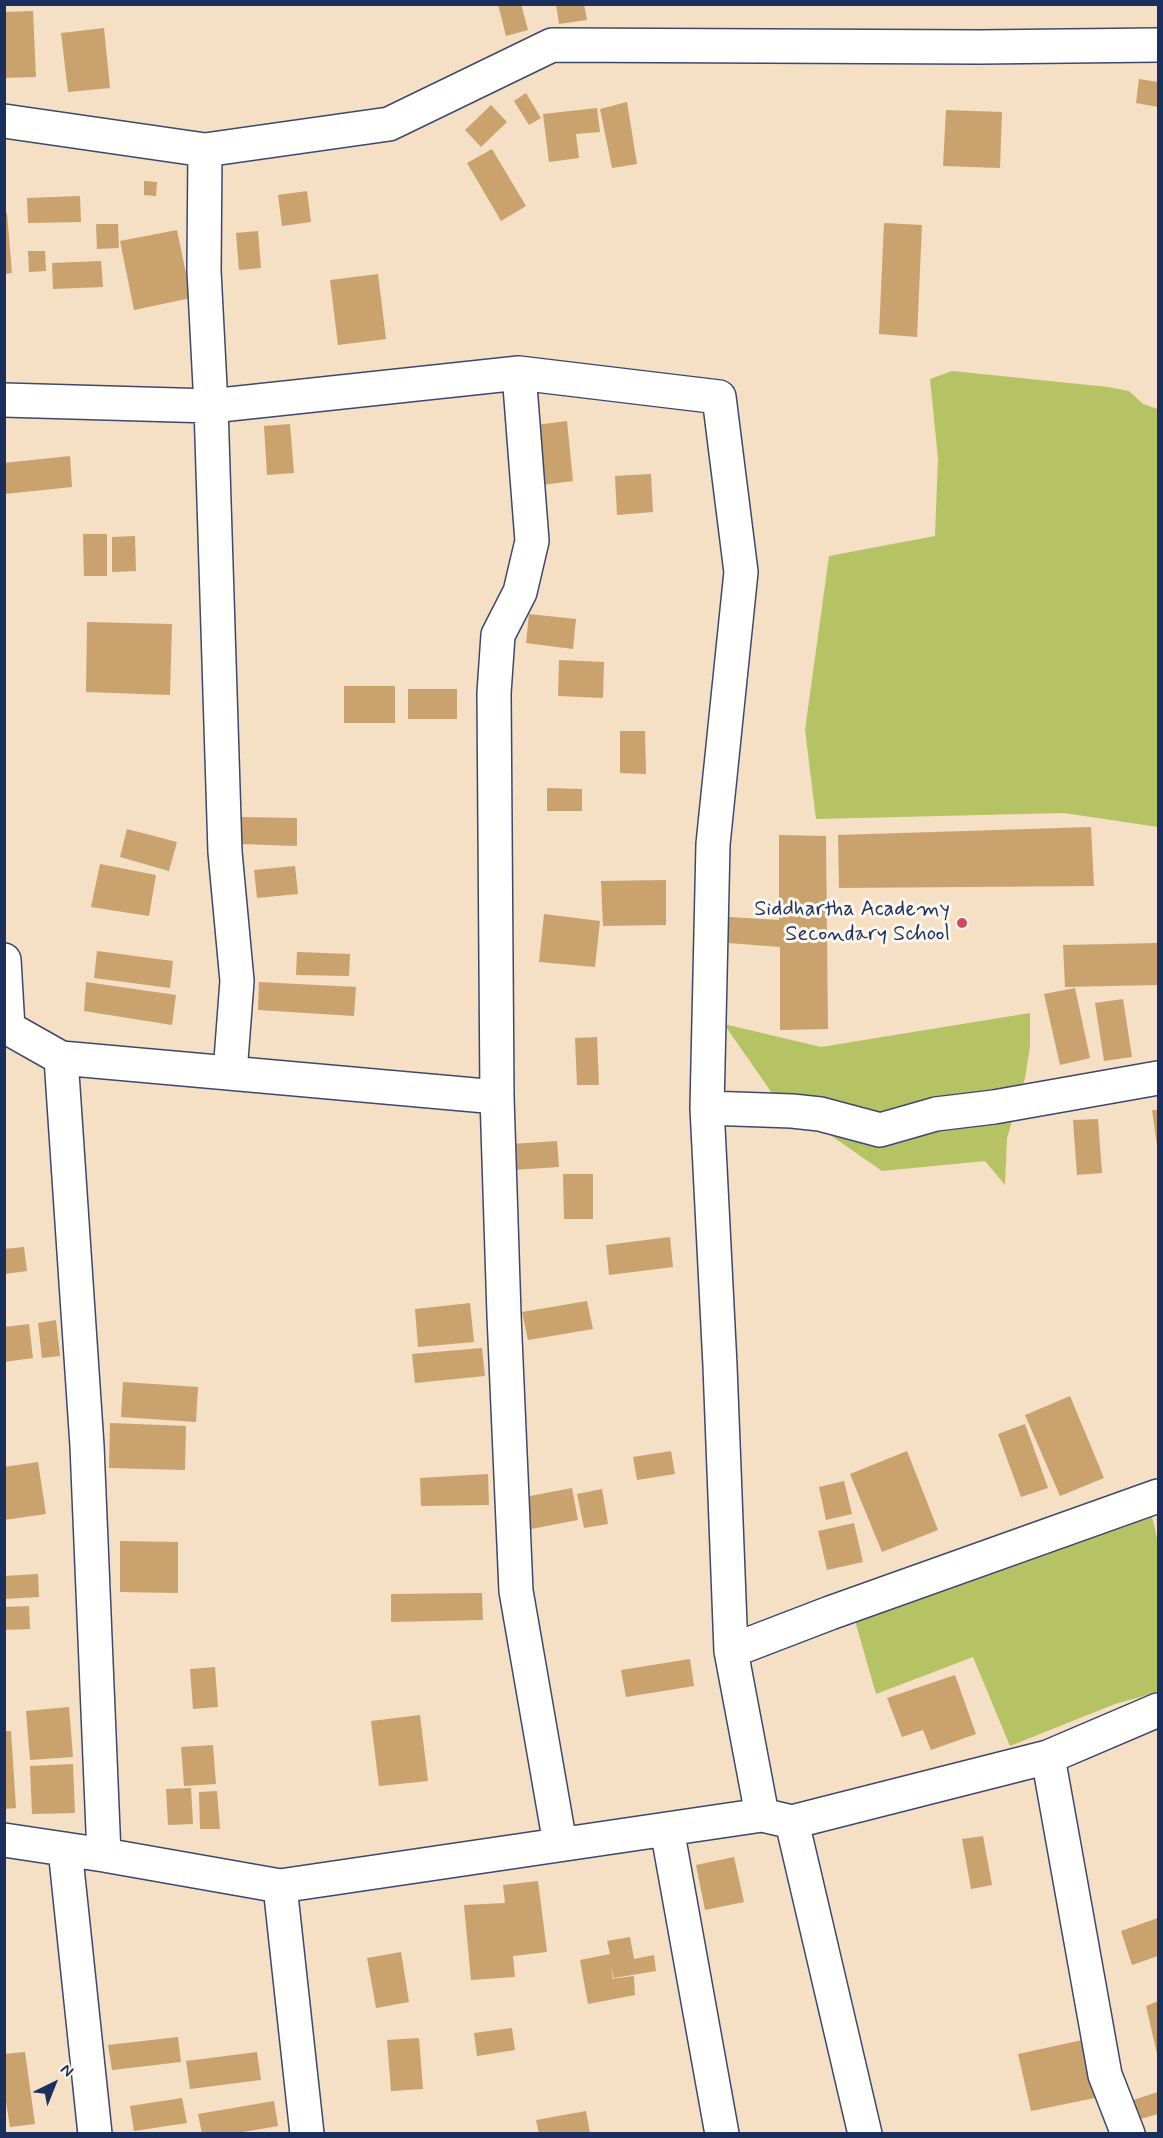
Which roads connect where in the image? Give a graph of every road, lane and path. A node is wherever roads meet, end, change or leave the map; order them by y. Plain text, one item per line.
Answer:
1 (1158, 45) edge
2 (4, 121) edge
3 (205, 150) junction
4 (519, 373) junction
5 (4, 400) edge
6 (211, 406) junction
7 (4, 960) edge
8 (61, 1058) junction
9 (230, 1073) junction
10 (1158, 1078) edge
11 (497, 1097) junction
12 (707, 1108) junction
13 (1158, 1496) edge
14 (730, 1651) junction
15 (1158, 1710) edge
16 (1048, 1757) junction
17 (777, 1819) junction
18 (667, 1829) junction
19 (4, 1840) edge
20 (560, 1844) junction
21 (65, 1849) junction
22 (104, 1854) junction
23 (280, 1886) junction
24 (95, 2133) edge
25 (308, 2133) edge
26 (722, 2133) edge
27 (865, 2133) edge
28 (1128, 2133) edge

1 - 3 street
2 - 3 street
3 - 6 street
4 - 6 street
4 - 11 street
4 - 12 street
5 - 6 street
6 - 9 street
7 - 8 street
8 - 9 street
8 - 22 street
9 - 11 street
10 - 12 street
11 - 20 street
12 - 14 street
13 - 14 street
14 - 17 street
15 - 16 street
16 - 17 street
16 - 28 street
17 - 18 street
17 - 27 street
18 - 20 street
18 - 26 street
19 - 21 street
20 - 23 street
21 - 22 street
21 - 24 street
22 - 23 street
23 - 25 street

